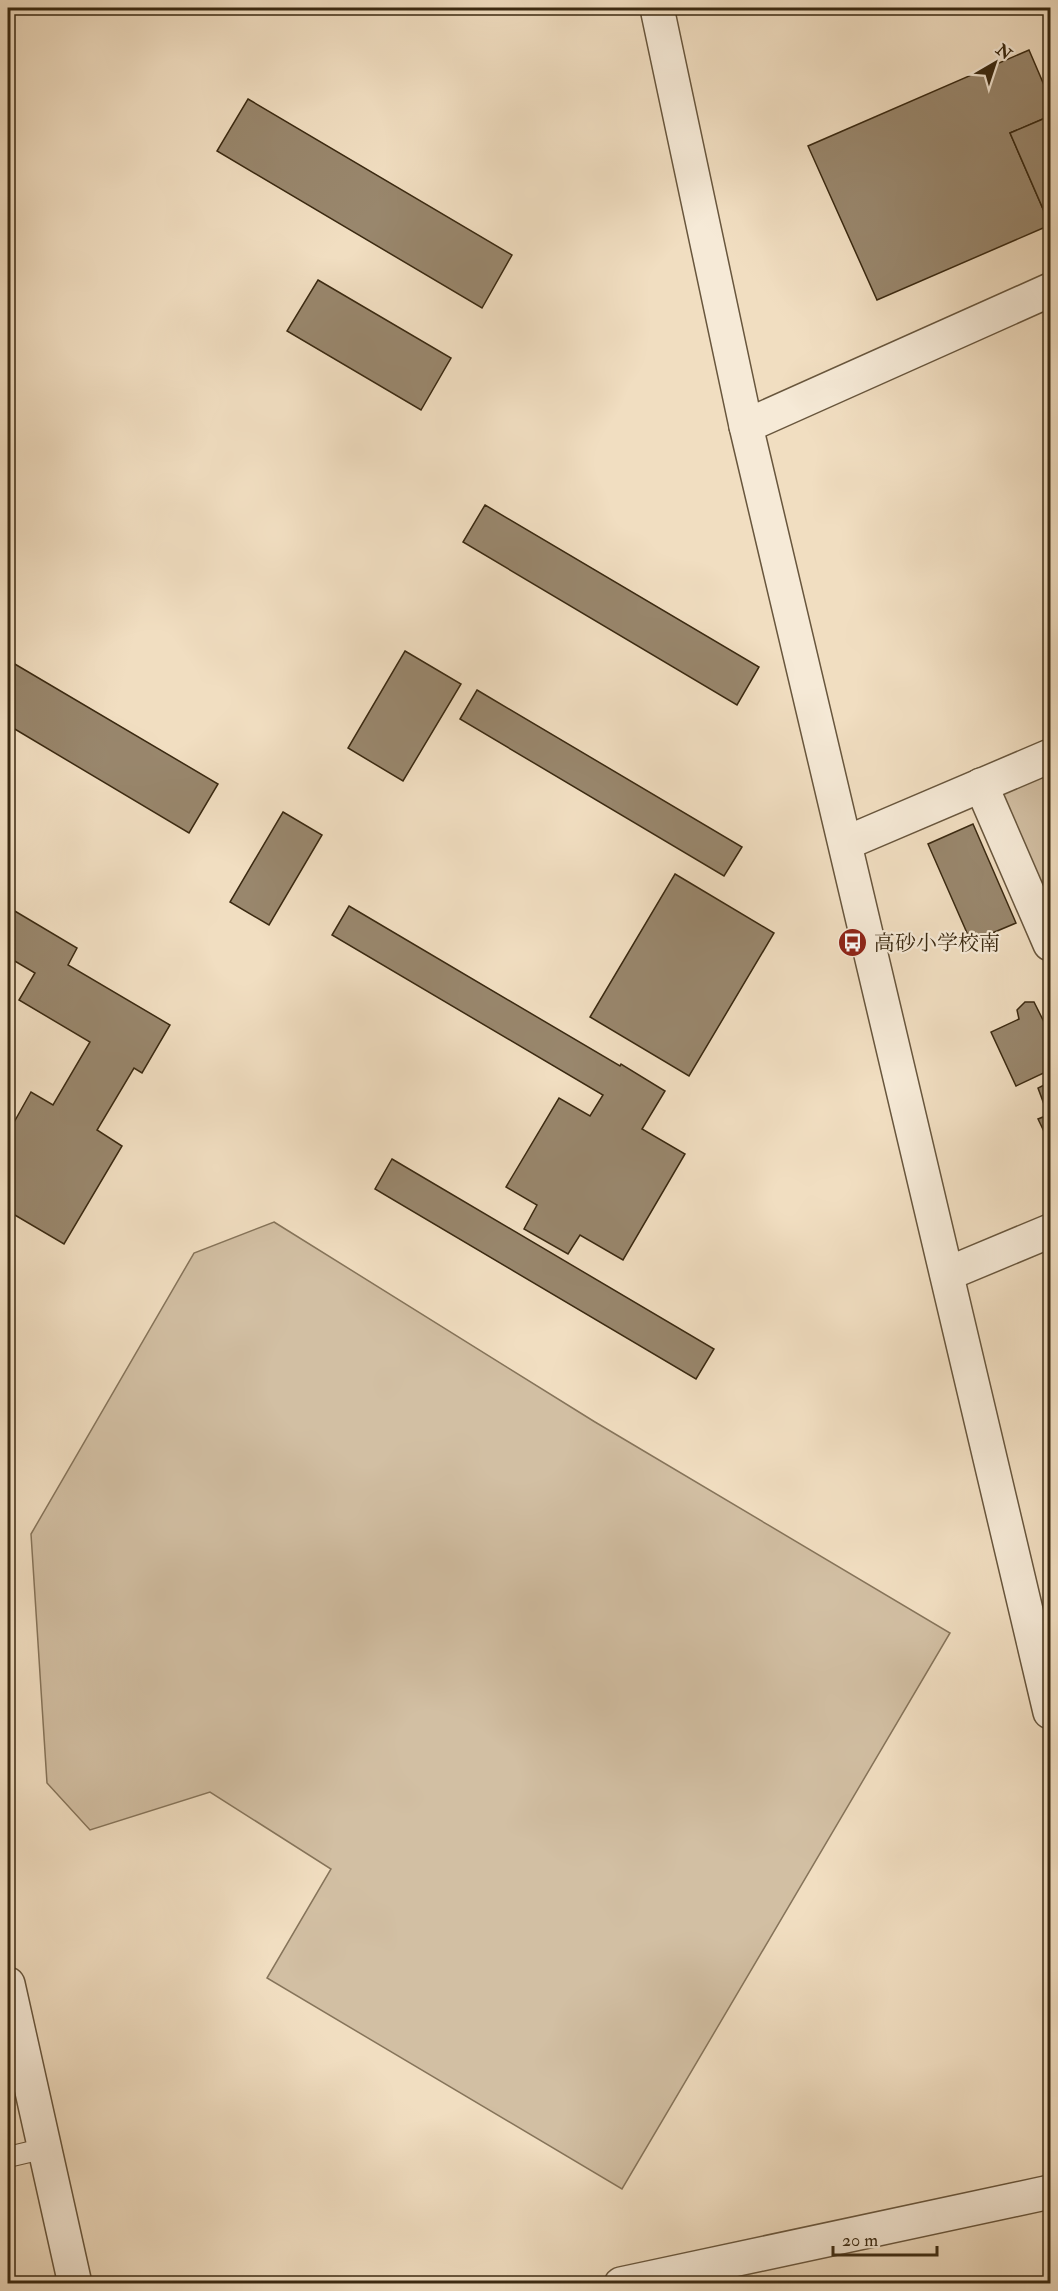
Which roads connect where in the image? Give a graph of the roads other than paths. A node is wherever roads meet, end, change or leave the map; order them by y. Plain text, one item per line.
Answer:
1 (657, 8) edge
2 (1050, 290) edge
3 (746, 426) junction
4 (1050, 756) edge
5 (981, 785) junction
6 (846, 843) junction
7 (1050, 944) edge
8 (1050, 1231) edge
9 (947, 1274) junction
10 (1050, 1712) edge
11 (8, 1984) edge
12 (46, 2148) junction
13 (8, 2157) edge
14 (1050, 2192) edge
15 (75, 2283) edge
16 (621, 2283) edge

1 - 3 street
2 - 3 street
3 - 6 street
4 - 5 street
5 - 6 street
5 - 7 street
6 - 9 street
8 - 9 street
9 - 10 street
11 - 12 street
12 - 13 lane
12 - 15 street
14 - 16 street

